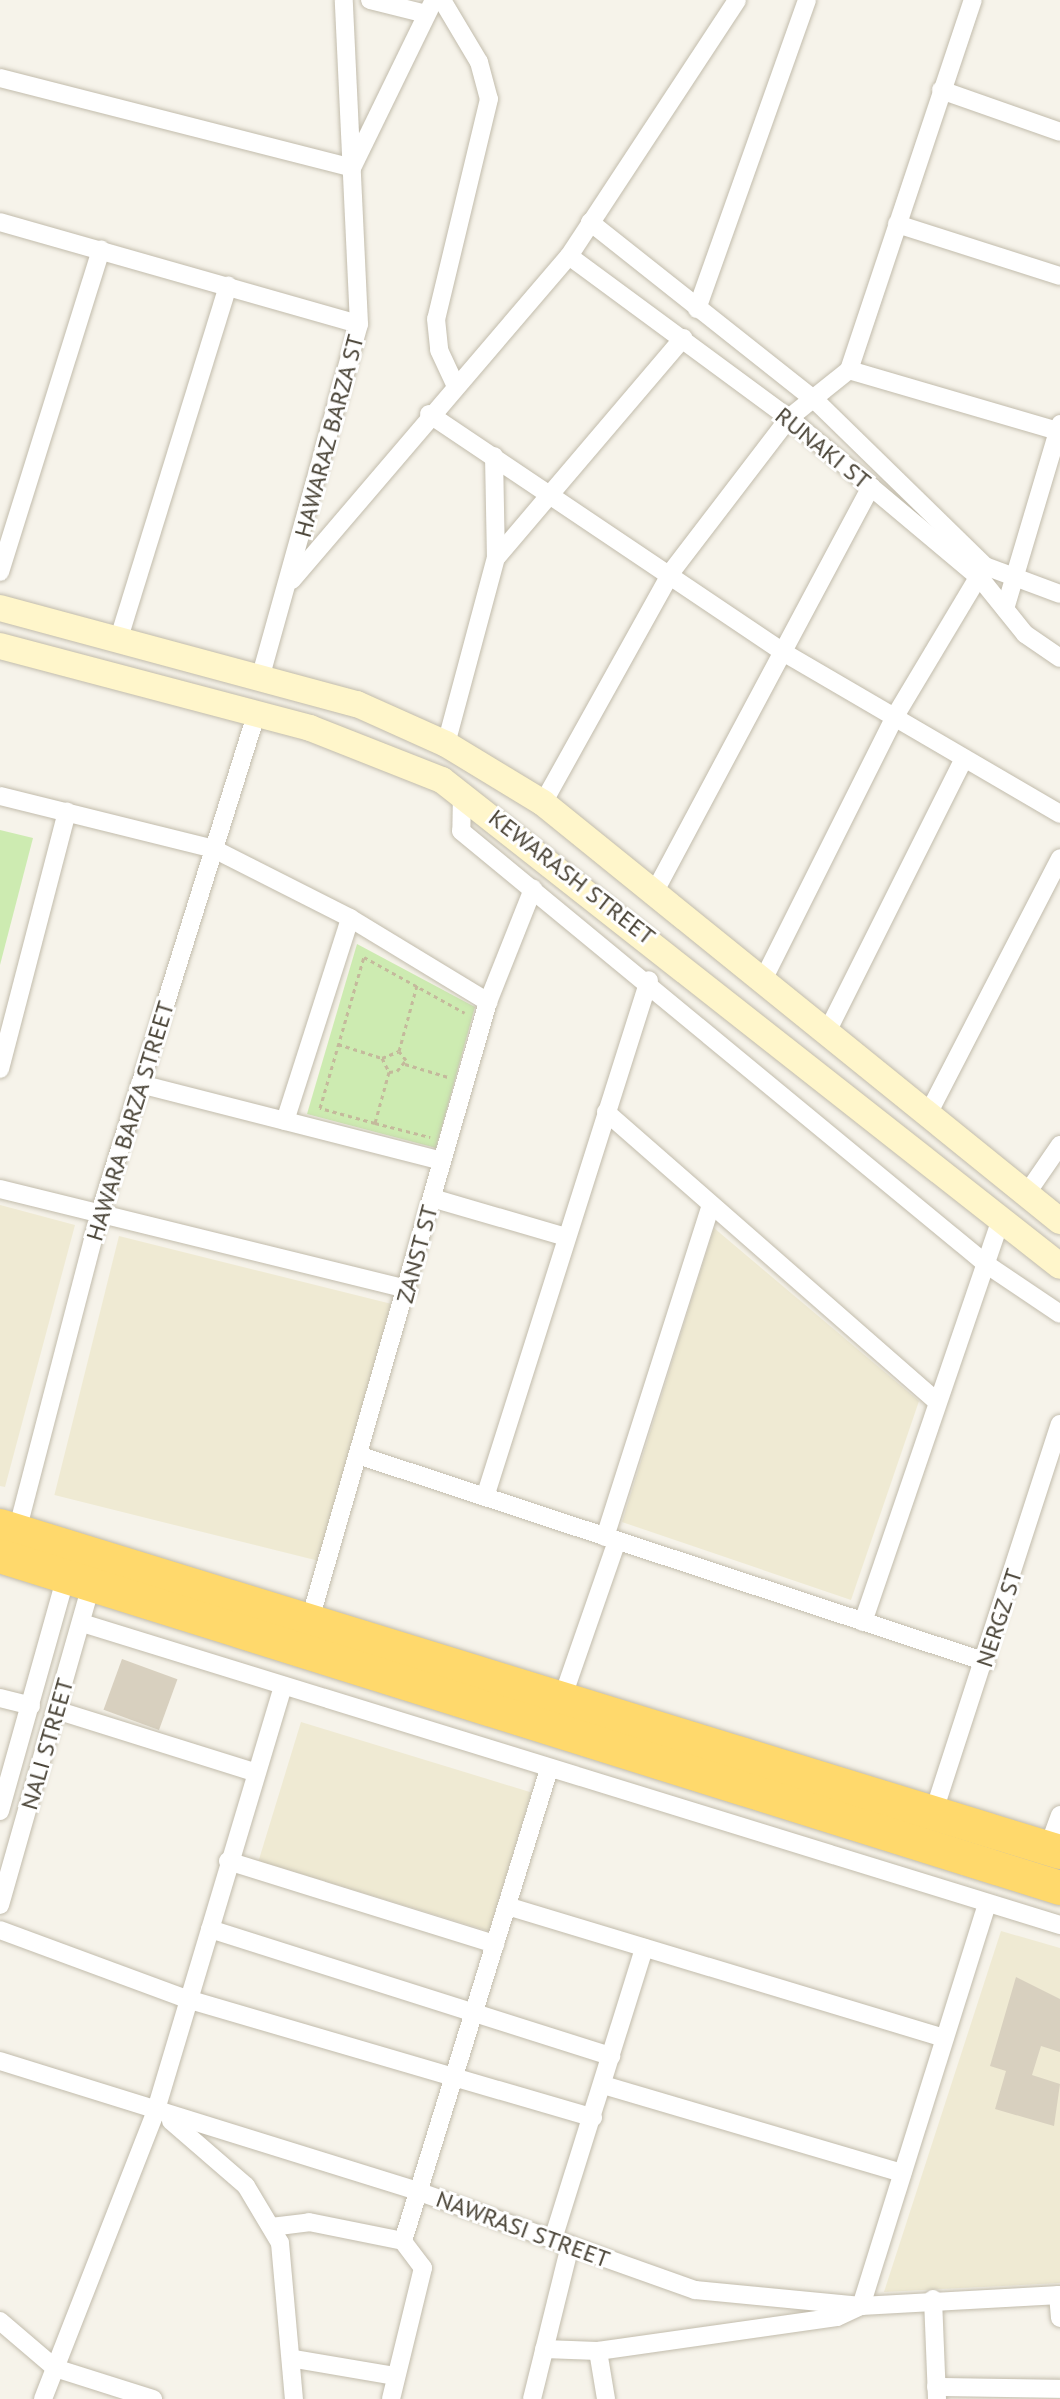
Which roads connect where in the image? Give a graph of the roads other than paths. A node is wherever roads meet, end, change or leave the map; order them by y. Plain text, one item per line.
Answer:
1 (344, 0) edge
2 (370, 0) edge
3 (442, 0) edge
4 (737, 0) edge
5 (807, 0) edge
6 (973, 0) edge
7 (430, 7) edge
8 (0, 78) edge
9 (941, 90) junction
10 (1060, 132) edge
11 (352, 168) junction
12 (0, 222) edge
13 (590, 222) junction
14 (897, 224) junction
15 (101, 249) junction
16 (569, 256) junction
17 (1060, 276) edge
18 (228, 285) junction
19 (697, 309) junction
20 (359, 324) junction
21 (683, 338) junction
22 (849, 370) junction
23 (456, 386) junction
24 (817, 402) junction
25 (429, 414) junction
26 (789, 418) junction
27 (1059, 428) edge
28 (494, 456) junction
29 (871, 486) junction
30 (555, 496) junction
31 (496, 558) junction
32 (672, 571) junction
33 (0, 572) edge
34 (982, 572) junction
35 (1016, 578) junction
36 (292, 580) junction
37 (1060, 594) edge
38 (0, 608) edge
39 (1005, 609) junction
40 (119, 638) junction
41 (0, 646) edge
42 (783, 652) junction
43 (1060, 658) edge
44 (261, 675) junction
45 (256, 715) junction
46 (894, 718) junction
47 (446, 744) junction
48 (964, 759) junction
49 (462, 792) junction
50 (0, 796) edge
51 (543, 803) junction
52 (67, 812) junction
53 (1060, 814) edge
54 (214, 849) junction
55 (1060, 858) edge
56 (533, 889) junction
57 (654, 893) junction
58 (350, 918) junction
59 (649, 980) junction
60 (762, 982) junction
61 (488, 1002) junction
62 (826, 1034) junction
63 (1, 1061) edge
64 (140, 1084) junction
65 (606, 1112) junction
66 (927, 1116) junction
67 (285, 1121) junction
68 (1060, 1145) edge
69 (441, 1161) junction
70 (0, 1189) edge
71 (1025, 1196) junction
72 (432, 1198) junction
73 (711, 1204) junction
74 (100, 1213) junction
75 (1001, 1220) junction
76 (1060, 1221) edge
77 (566, 1237) junction
78 (986, 1264) junction
79 (1060, 1266) edge
80 (408, 1289) junction
81 (1060, 1314) edge
82 (937, 1402) junction
83 (1060, 1424) edge
84 (361, 1456) junction
85 (485, 1497) junction
86 (6, 1538) edge
87 (611, 1539) junction
88 (79, 1580) junction
89 (863, 1622) junction
90 (82, 1623) junction
91 (309, 1623) junction
92 (986, 1662) junction
93 (283, 1686) junction
94 (563, 1696) junction
95 (0, 1698) edge
96 (31, 1706) junction
97 (56, 1710) junction
98 (549, 1768) junction
99 (254, 1772) junction
100 (0, 1811) edge
101 (934, 1811) junction
102 (1060, 1815) edge
103 (1054, 1850) edge
104 (228, 1861) junction
105 (1060, 1888) edge
106 (987, 1903) junction
107 (0, 1905) edge
108 (507, 1906) junction
109 (1060, 1925) edge
110 (210, 1929) junction
111 (0, 1930) edge
112 (495, 1944) junction
113 (644, 1948) junction
114 (187, 1999) junction
115 (475, 2015) junction
116 (944, 2038) junction
117 (611, 2056) junction
118 (0, 2061) edge
119 (456, 2081) junction
120 (603, 2085) junction
121 (160, 2115) junction
122 (593, 2118) junction
123 (902, 2173) junction
124 (417, 2191) junction
125 (271, 2227) junction
126 (403, 2241) junction
127 (561, 2242) junction
128 (1059, 2295) edge
129 (933, 2299) junction
130 (861, 2306) junction
131 (1060, 2318) edge
132 (0, 2321) edge
133 (544, 2349) junction
134 (598, 2351) junction
135 (295, 2359) junction
136 (55, 2368) junction
137 (396, 2376) junction
138 (1060, 2389) edge
139 (936, 2393) edge
140 (43, 2399) edge
141 (153, 2399) edge
142 (294, 2399) edge
143 (391, 2399) edge
144 (532, 2399) edge
145 (606, 2399) edge

1 - 11 street, HAWARAZ BARZA ST
2 - 7 street
3 - 23 street
4 - 13 street
5 - 19 street
6 - 9 street
7 - 11 street
8 - 11 street
9 - 10 street
9 - 14 street
11 - 20 street, HAWARAZ BARZA ST
12 - 15 street
13 - 16 street
13 - 19 street, RUNAKI ST
14 - 17 street
14 - 22 street
15 - 18 street
15 - 33 street
16 - 21 street, RUNAKI ST
16 - 23 street
18 - 20 street
18 - 40 street
19 - 24 street, RUNAKI ST
20 - 36 street, HAWARAZ BARZA ST
21 - 26 street, RUNAKI ST
21 - 30 street
22 - 24 street
22 - 27 street
23 - 25 street
24 - 26 street
24 - 34 street, RUNAKI ST
25 - 28 street
25 - 36 street
26 - 29 street, RUNAKI ST
26 - 32 street
27 - 35 street
28 - 30 street
28 - 31 street
29 - 34 street, RUNAKI ST
29 - 42 street
30 - 31 street
30 - 32 street
31 - 47 street
32 - 42 street
32 - 51 street
34 - 35 street
34 - 39 street, RUNAKI ST
34 - 46 street
35 - 37 street
35 - 39 street
36 - 44 street, HAWARAZ BARZA ST
38 - 40 main road, KEWARASH STREET
39 - 43 street, RUNAKI ST
40 - 44 main road, KEWARASH STREET
41 - 45 main road, KEWARASH STREET
42 - 46 street
42 - 57 street
44 - 47 main road, KEWARASH STREET
45 - 49 main road, KEWARASH STREET
45 - 54 street, HAWARA BARZA STREET
46 - 48 street
46 - 60 street
47 - 51 main road, KEWARASH STREET
48 - 53 street
48 - 62 street
49 - 56 street
49 - 75 main road, KEWARASH STREET
50 - 52 street
51 - 57 main road, KEWARASH STREET
52 - 54 street
52 - 63 street
54 - 58 street
54 - 64 street, HAWARA BARZA STREET
55 - 66 street
56 - 59 street
56 - 61 street, ZANST ST
57 - 60 main road, KEWARASH STREET
58 - 61 street
58 - 67 street
59 - 65 street
59 - 78 street
60 - 62 main road, KEWARASH STREET
61 - 69 street, ZANST ST
62 - 66 main road, KEWARASH STREET
64 - 67 street
64 - 74 street, HAWARA BARZA STREET
65 - 73 street
65 - 77 street
66 - 71 main road, KEWARASH STREET
67 - 69 street
68 - 71 street
69 - 72 street, ZANST ST
70 - 74 street
71 - 76 main road, KEWARASH STREET
72 - 77 street
72 - 80 street, ZANST ST
73 - 82 street
73 - 87 street
74 - 80 street
74 - 86 street, HAWARA BARZA STREET
75 - 78 street
75 - 79 main road, KEWARASH STREET
77 - 85 street
78 - 81 street
78 - 82 street
80 - 84 street, ZANST ST
82 - 89 street
83 - 92 street, NERGZ ST
84 - 85 street
84 - 91 street, ZANST ST
85 - 87 street
86 - 88 highway
86 - 91 highway
87 - 89 street
87 - 94 street
88 - 90 street, NALI STREET
88 - 96 street, NALI STREET
88 - 105 highway
89 - 92 street
90 - 93 street
90 - 97 street, NALI STREET
91 - 94 highway
92 - 101 street, NERGZ ST
93 - 98 street
93 - 99 street
94 - 101 highway
95 - 96 street
96 - 100 street, NALI STREET
97 - 99 street
97 - 107 street, NALI STREET
98 - 106 street
98 - 108 street
99 - 104 street
101 - 103 highway
102 - 103 street
104 - 110 street
104 - 112 street
106 - 109 street
106 - 116 street
108 - 112 street
108 - 113 street
110 - 114 street
110 - 115 street
111 - 114 street
112 - 115 street
113 - 116 street
113 - 117 street
114 - 119 street
114 - 121 street
115 - 117 street
115 - 119 street
116 - 123 street
117 - 120 street
118 - 121 street, NAWRASI STREET
119 - 122 street
119 - 124 street
120 - 122 street
120 - 123 street
121 - 124 street, NAWRASI STREET
121 - 125 street
121 - 136 street
122 - 127 street
123 - 130 street
124 - 126 street
124 - 127 street, NAWRASI STREET
125 - 126 street
125 - 135 street
126 - 137 street
127 - 130 street, NAWRASI STREET
127 - 133 street
128 - 129 street, NAWRASI STREET
128 - 131 street
129 - 130 street, NAWRASI STREET
129 - 139 street
130 - 134 street
132 - 136 street
133 - 134 street
133 - 144 street
134 - 145 street
135 - 137 street
135 - 142 street
136 - 140 street
136 - 141 street
137 - 143 street
138 - 139 street

